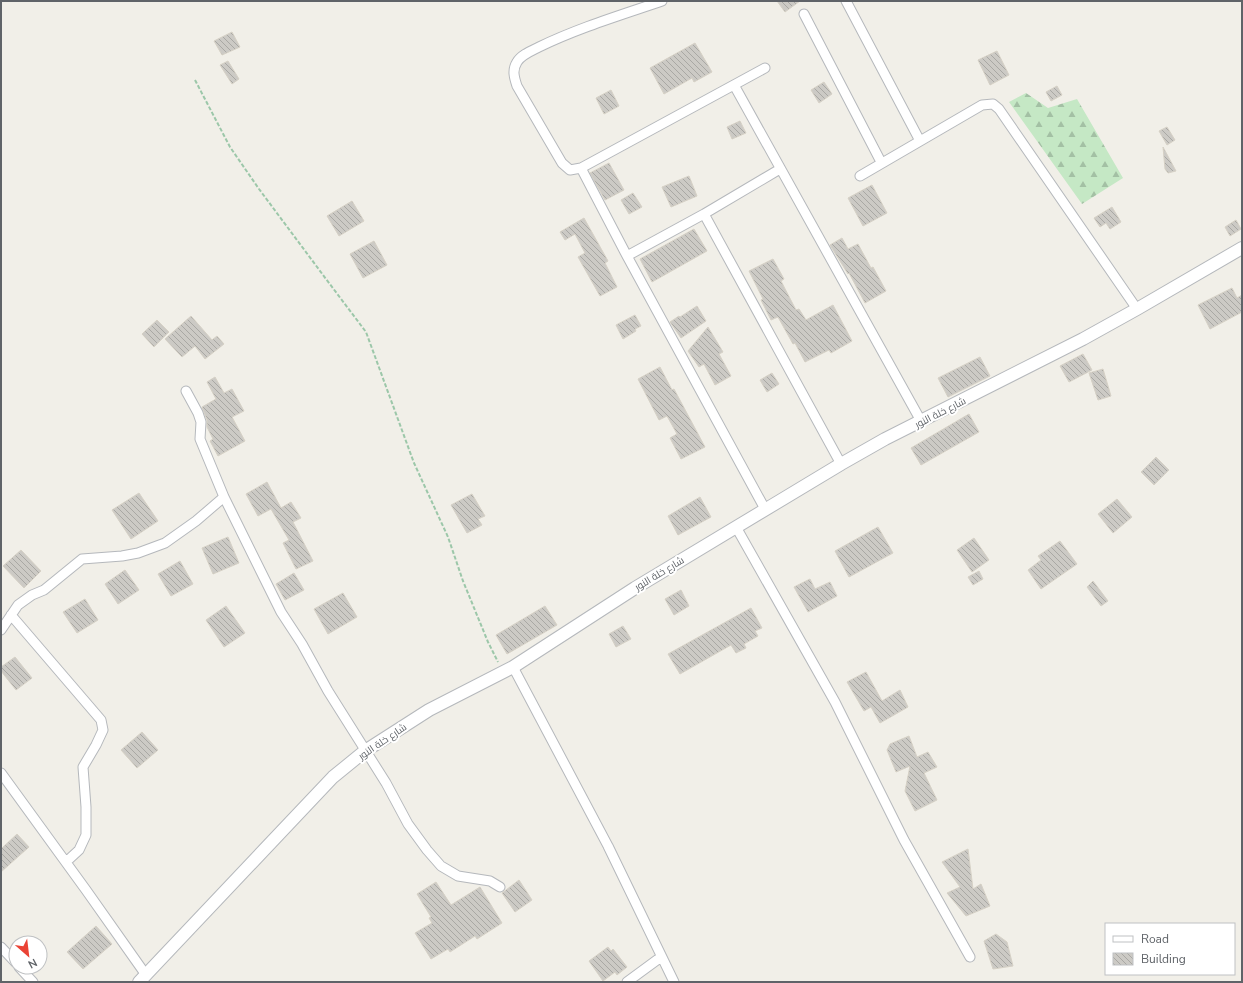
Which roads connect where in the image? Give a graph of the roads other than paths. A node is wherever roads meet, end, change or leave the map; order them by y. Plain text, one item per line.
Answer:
1 (662, 1) edge
2 (846, 1) edge
3 (804, 14) dead end
4 (765, 68) dead end
5 (734, 85) junction
6 (920, 141) junction
7 (881, 162) junction
8 (581, 168) junction
9 (780, 169) junction
10 (860, 176) dead end
11 (704, 214) junction
12 (1242, 248) edge
13 (627, 256) junction
14 (1137, 309) junction
15 (186, 391) dead end
16 (921, 421) junction
17 (841, 464) junction
18 (224, 497) junction
19 (765, 509) junction
20 (736, 526) junction
21 (11, 615) junction
22 (1, 630) edge
23 (508, 669) junction
24 (365, 752) junction
25 (1, 773) edge
26 (66, 862) junction
27 (500, 887) dead end
28 (1, 947) edge
29 (8, 954) edge
30 (661, 957) junction
31 (970, 957) dead end
32 (142, 978) edge
33 (627, 982) edge
34 (674, 982) edge

1 - 8 street
2 - 6 street
3 - 7 street
4 - 5 street
5 - 8 street
5 - 9 street
6 - 7 street
6 - 14 street
7 - 10 street
8 - 13 street
9 - 11 street
9 - 16 street
11 - 13 street
11 - 17 street
12 - 14 street, شارع خلة النور
13 - 19 street
14 - 16 street, شارع خلة النور
15 - 18 street
16 - 17 street, شارع خلة النور
17 - 19 street, شارع خلة النور
18 - 21 street
18 - 24 street
19 - 20 street, شارع خلة النور
20 - 23 street, شارع خلة النور
20 - 31 street
21 - 22 street
21 - 26 street
23 - 24 street, شارع خلة النور
23 - 30 street
24 - 27 street
24 - 32 street, شارع خلة النور
25 - 26 street
26 - 32 street
28 - 29 street
30 - 33 street
30 - 34 street

